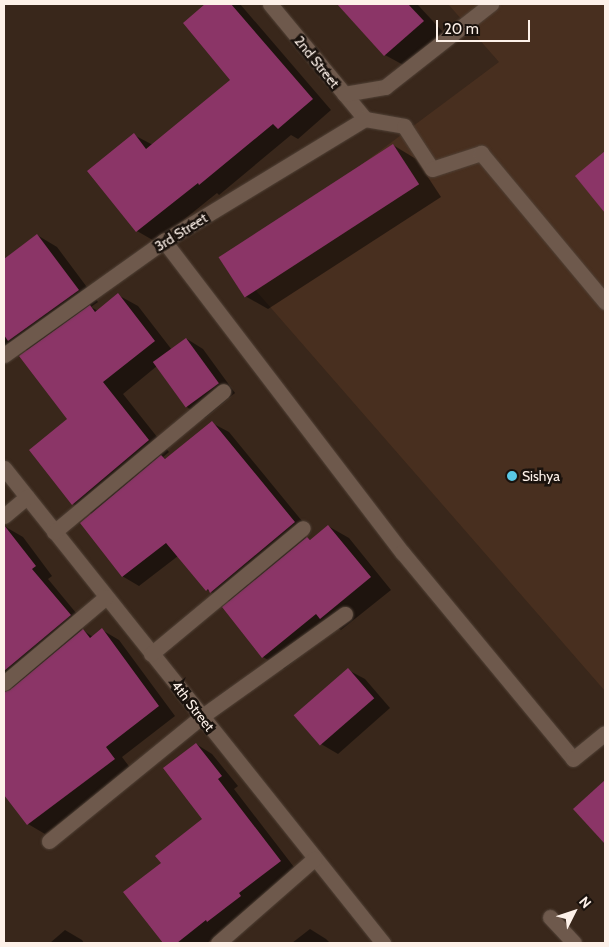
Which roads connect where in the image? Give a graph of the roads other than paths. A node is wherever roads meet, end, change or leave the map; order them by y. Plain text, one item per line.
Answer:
1 (270, 4) edge
2 (491, 4) edge
3 (344, 94) junction
4 (365, 119) junction
5 (164, 241) junction
6 (605, 302) edge
7 (4, 355) edge
8 (223, 391) dead end
9 (4, 468) edge
10 (27, 497) junction
11 (4, 516) edge
12 (303, 528) dead end
13 (54, 532) junction
14 (106, 597) junction
15 (345, 614) dead end
16 (151, 654) junction
17 (4, 683) edge
18 (201, 717) junction
19 (605, 733) edge
20 (49, 841) dead end
21 (314, 859) junction
22 (550, 917) dead end
23 (218, 943) edge
24 (383, 943) edge
25 (574, 943) edge

1 - 3 street, 2nd Street
2 - 3 street
3 - 4 street, 2nd Street
4 - 5 street, 3rd Street
4 - 6 street
5 - 7 street, 3rd Street
5 - 19 street
8 - 13 street
9 - 10 street, 4th Street
10 - 11 street
10 - 13 street, 4th Street
12 - 16 street
13 - 14 street, 4th Street
14 - 16 street, 4th Street
14 - 17 street
15 - 18 street
16 - 18 street, 4th Street
18 - 20 street
18 - 21 street, 4th Street
21 - 23 street
21 - 24 street, 4th Street
22 - 25 street

